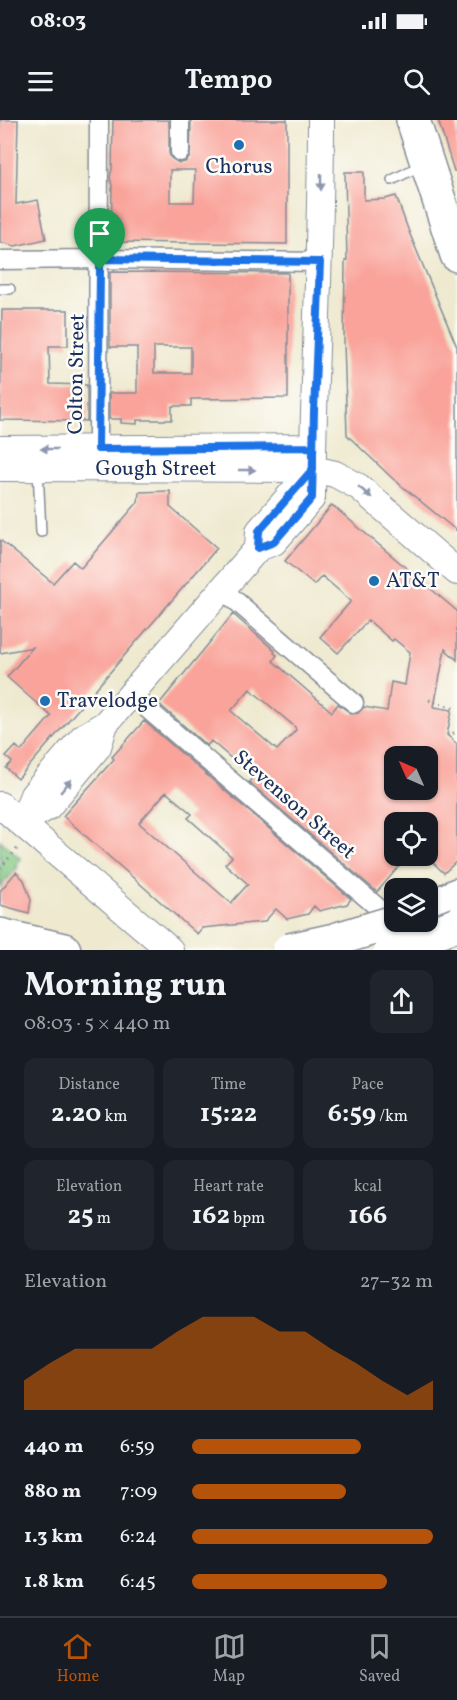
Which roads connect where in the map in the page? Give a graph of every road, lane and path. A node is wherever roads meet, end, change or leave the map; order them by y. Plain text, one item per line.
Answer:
1 (99, 120) edge
2 (180, 120) edge
3 (321, 120) edge
4 (413, 120) edge
5 (180, 152) dead end
6 (426, 162) junction
7 (392, 180) dead end
8 (456, 250) edge
9 (100, 259) junction
10 (0, 260) edge
11 (320, 262) junction
12 (0, 449) edge
13 (98, 449) junction
14 (313, 458) junction
15 (0, 468) edge
16 (38, 468) junction
17 (41, 532) dead end
18 (455, 566) edge
19 (222, 589) junction
20 (130, 694) junction
21 (429, 700) dead end
22 (354, 703) dead end
23 (457, 709) edge
24 (457, 732) edge
25 (447, 735) dead end
26 (0, 805) edge
27 (22, 822) junction
28 (17, 849) dead end
29 (0, 868) edge
30 (457, 895) edge
31 (438, 904) edge
32 (457, 924) edge
33 (384, 925) edge
34 (0, 935) edge
35 (50, 947) edge
36 (170, 950) edge
37 (289, 950) edge
38 (391, 950) edge
39 (428, 950) edge

1 - 9 street, Colton Street
2 - 5 street
3 -> 11 main road
4 - 6 highway
6 - 7 lane
6 - 8 highway
9 - 10 street
9 - 11 street
9 - 13 street, Colton Street
11 - 14 main road
13 -> 12 main road, Gough Street
13 - 14 main road, Gough Street
16 -> 14 main road, Gough Street
14 -> 18 main road
14 - 19 main road
15 - 16 main road, Gough Street
16 - 17 lane
19 - 20 main road
19 - 22 street
20 - 27 main road
20 - 39 street, Stevenson Street
21 - 23 path
24 - 25 path
26 - 27 main road
27 - 36 main road
28 - 29 path
30 - 31 highway
32 - 38 highway, bridge
33 - 37 highway, bridge
34 - 35 highway

